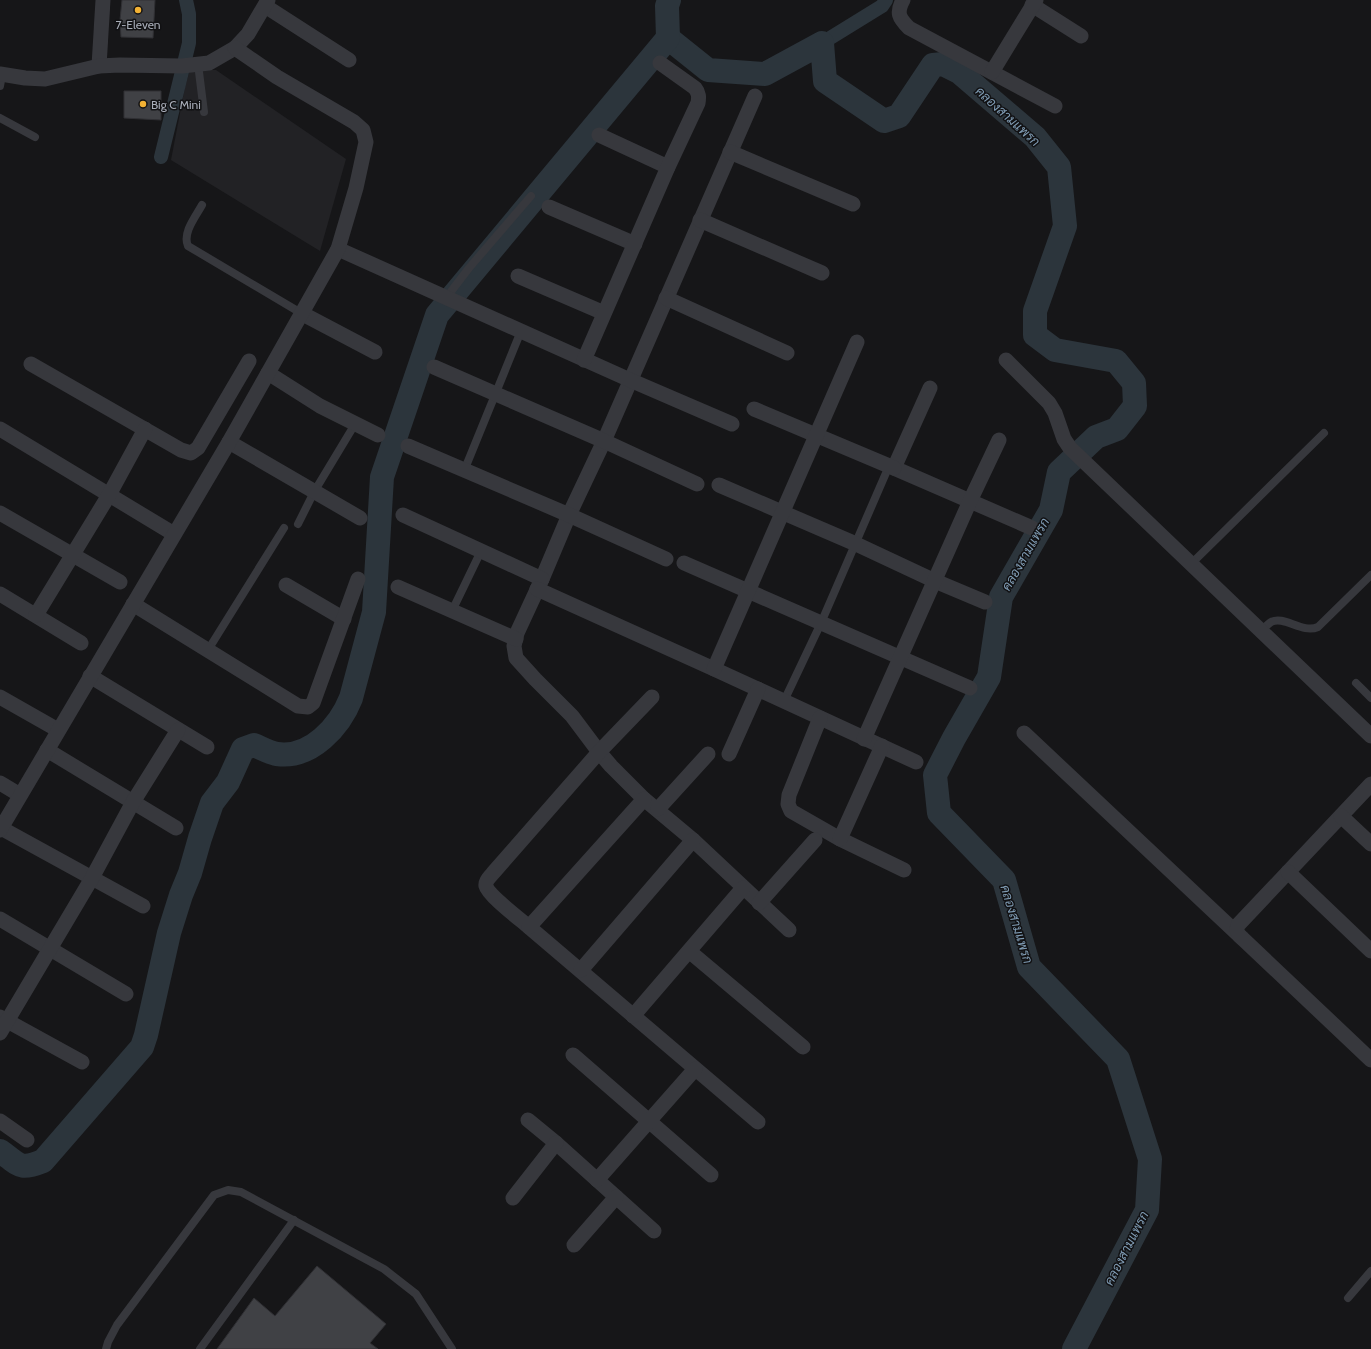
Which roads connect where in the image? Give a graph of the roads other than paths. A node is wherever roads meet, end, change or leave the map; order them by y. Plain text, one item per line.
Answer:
1 (103, 0) edge
2 (903, 0) edge
3 (266, 3) edge
4 (1034, 3) edge
5 (1080, 36) dead end
6 (235, 48) junction
7 (349, 60) dead end
8 (660, 63) dead end
9 (198, 64) junction
10 (99, 66) junction
11 (992, 72) junction
12 (1, 78) edge
13 (755, 96) dead end
14 (1055, 106) dead end
15 (204, 112) dead end
16 (0, 118) edge
17 (599, 135) dead end
18 (35, 137) dead end
19 (730, 152) junction
20 (668, 167) junction
21 (531, 196) dead end
22 (853, 204) dead end
23 (202, 205) dead end
24 (549, 207) dead end
25 (700, 220) junction
26 (635, 244) junction
27 (338, 249) junction
28 (822, 273) dead end
29 (518, 276) dead end
30 (446, 298) junction
31 (666, 298) junction
32 (301, 313) junction
33 (604, 313) junction
34 (521, 331) junction
35 (858, 342) dead end
36 (375, 352) dead end
37 (787, 353) dead end
38 (584, 360) junction
39 (1006, 360) dead end
40 (249, 361) dead end
41 (31, 364) dead end
42 (434, 367) dead end
43 (268, 373) junction
44 (630, 380) junction
45 (930, 388) dead end
46 (494, 394) junction
47 (754, 409) dead end
48 (355, 424) junction
49 (732, 424) dead end
50 (0, 429) edge
51 (145, 429) junction
52 (1324, 433) dead end
53 (817, 434) junction
54 (378, 435) dead end
55 (999, 440) dead end
56 (604, 441) junction
57 (229, 442) junction
58 (408, 446) dead end
59 (892, 467) junction
60 (464, 471) junction
61 (697, 484) dead end
62 (719, 485) dead end
63 (314, 492) junction
64 (109, 495) junction
65 (970, 502) junction
66 (0, 513) edge
67 (783, 513) junction
68 (403, 515) dead end
69 (569, 515) junction
70 (360, 518) dead end
71 (298, 524) dead end
72 (284, 528) dead end
73 (1032, 528) dead end
74 (174, 534) junction
75 (856, 544) junction
76 (481, 551) junction
77 (72, 555) junction
78 (666, 559) dead end
79 (684, 563) dead end
80 (1191, 564) junction
81 (1371, 575) edge
82 (358, 579) dead end
83 (935, 581) junction
84 (120, 582) dead end
85 (540, 584) junction
86 (286, 585) dead end
87 (398, 587) dead end
88 (748, 590) junction
89 (0, 594) edge
90 (986, 602) dead end
91 (133, 604) junction
92 (452, 611) junction
93 (36, 615) junction
94 (344, 618) junction
95 (820, 623) junction
96 (1261, 631) junction
97 (516, 639) junction
98 (80, 643) dead end
99 (208, 650) junction
100 (900, 657) junction
101 (714, 669) junction
102 (90, 676) junction
103 (1356, 683) dead end
104 (970, 688) dead end
105 (758, 689) junction
106 (0, 697) edge
107 (652, 697) dead end
108 (1371, 698) edge
109 (784, 701) junction
110 (820, 718) junction
111 (58, 730) junction
112 (178, 730) junction
113 (1024, 733) dead end
114 (1371, 736) edge
115 (864, 739) junction
116 (882, 746) junction
117 (207, 747) dead end
118 (47, 750) junction
119 (599, 752) junction
120 (708, 754) dead end
121 (729, 754) dead end
122 (916, 762) dead end
123 (0, 783) edge
124 (1371, 784) edge
125 (20, 795) junction
126 (644, 798) junction
127 (133, 802) junction
128 (658, 810) junction
129 (1341, 816) junction
130 (176, 828) dead end
131 (1, 829) edge
132 (840, 839) junction
133 (692, 840) junction
134 (815, 840) dead end
135 (1371, 844) edge
136 (904, 870) dead end
137 (1288, 872) junction
138 (92, 878) junction
139 (743, 888) junction
140 (759, 903) junction
141 (143, 906) dead end
142 (0, 919) edge
143 (529, 927) junction
144 (789, 930) dead end
145 (1242, 938) junction
146 (50, 948) junction
147 (689, 951) junction
148 (1371, 951) edge
149 (581, 970) junction
150 (126, 994) dead end
151 (633, 1016) junction
152 (2, 1024) edge
153 (804, 1047) dead end
154 (573, 1055) dead end
155 (1371, 1060) edge
156 (82, 1062) dead end
157 (695, 1069) junction
158 (528, 1120) dead end
159 (649, 1121) junction
160 (0, 1122) edge
161 (758, 1122) dead end
162 (27, 1140) dead end
163 (556, 1143) junction
164 (711, 1175) dead end
165 (597, 1180) junction
166 (616, 1197) junction
167 (513, 1198) dead end
168 (294, 1220) junction
169 (654, 1231) dead end
170 (574, 1245) dead end
171 (1371, 1271) edge
172 (1348, 1298) dead end
173 (106, 1349) edge
174 (200, 1349) edge
175 (452, 1349) edge

1 - 10 street
2 - 11 street
3 - 6 street
3 - 7 street
4 - 5 street
4 - 11 street
6 - 9 street
6 - 27 street
8 - 20 street
9 - 10 street
9 - 15 lane
10 - 12 street
11 - 14 street
13 - 19 street
16 - 18 lane
17 - 20 street
19 - 22 street
19 - 25 street
20 - 26 street
21 - 30 lane
23 - 32 lane
24 - 26 street
25 - 28 street
25 - 31 street
26 - 33 street
27 - 30 street
27 - 32 street
29 - 33 street
30 - 34 street
31 - 37 street
31 - 44 street
32 - 36 street
32 - 43 street
33 - 38 street
34 - 38 street
34 - 46 lane
35 - 53 street
38 - 44 street
39 - 80 street
40 - 51 street
41 - 51 street
42 - 46 street
43 - 48 street
43 - 57 street
44 - 49 street
44 - 56 street
45 - 59 street
46 - 56 street
46 - 60 lane
47 - 53 street
48 - 54 street
48 - 63 lane
50 - 64 street
51 - 64 street
52 - 80 lane
53 - 59 street
53 - 67 street
55 - 65 street
56 - 61 street
56 - 69 street
57 - 63 street
57 - 74 street
58 - 60 street
59 - 65 street
59 - 75 lane
60 - 69 street
62 - 67 street
63 - 70 street
63 - 71 lane
64 - 74 street
64 - 77 street
65 - 73 street
65 - 83 street
66 - 77 street
67 - 75 street
67 - 88 street
68 - 76 street
69 - 78 street
69 - 85 street
72 - 99 lane
74 - 91 street
75 - 83 street
75 - 95 lane
76 - 85 street
76 - 92 lane
77 - 84 street
77 - 93 street
79 - 88 street
80 - 96 street
81 - 96 lane
82 - 94 street
83 - 90 street
83 - 100 street
85 - 97 street
85 - 101 street
86 - 94 street
87 - 92 street
88 - 95 street
88 - 101 street
89 - 93 street
91 - 99 street
91 - 102 street
92 - 97 street
93 - 98 street
94 - 99 street
95 - 100 street
95 - 109 lane
96 - 114 street
97 - 119 street
100 - 104 street
100 - 115 street
101 - 105 street
102 - 111 street
102 - 112 street
103 - 108 lane
105 - 109 street
105 - 121 street
106 - 111 street
107 - 119 street
109 - 110 street
110 - 115 street
110 - 132 street
111 - 118 street
112 - 117 street
112 - 127 street
113 - 145 street
115 - 116 street
116 - 122 street
116 - 132 street
118 - 125 street
118 - 127 street
119 - 126 street
119 - 143 street
120 - 128 street
123 - 125 street
124 - 129 street
125 - 131 street
126 - 128 street
126 - 143 street
127 - 130 street
127 - 138 street
128 - 133 street
129 - 135 street
129 - 137 street
131 - 138 street
132 - 136 street
133 - 139 street
133 - 149 street
134 - 140 street
137 - 145 street
137 - 148 street
138 - 141 street
138 - 146 street
139 - 140 street
139 - 147 street
140 - 144 street
142 - 146 street
143 - 149 street
145 - 155 street
146 - 150 street
146 - 152 street
147 - 151 street
147 - 153 street
149 - 151 street
151 - 157 street
152 - 156 street
154 - 159 street
157 - 159 street
157 - 161 street
158 - 163 street
159 - 164 street
159 - 165 street
160 - 162 street
163 - 165 street
163 - 167 street
165 - 166 street
166 - 169 street
166 - 170 street
168 - 173 lane
168 - 174 lane
168 - 175 lane
171 - 172 lane

